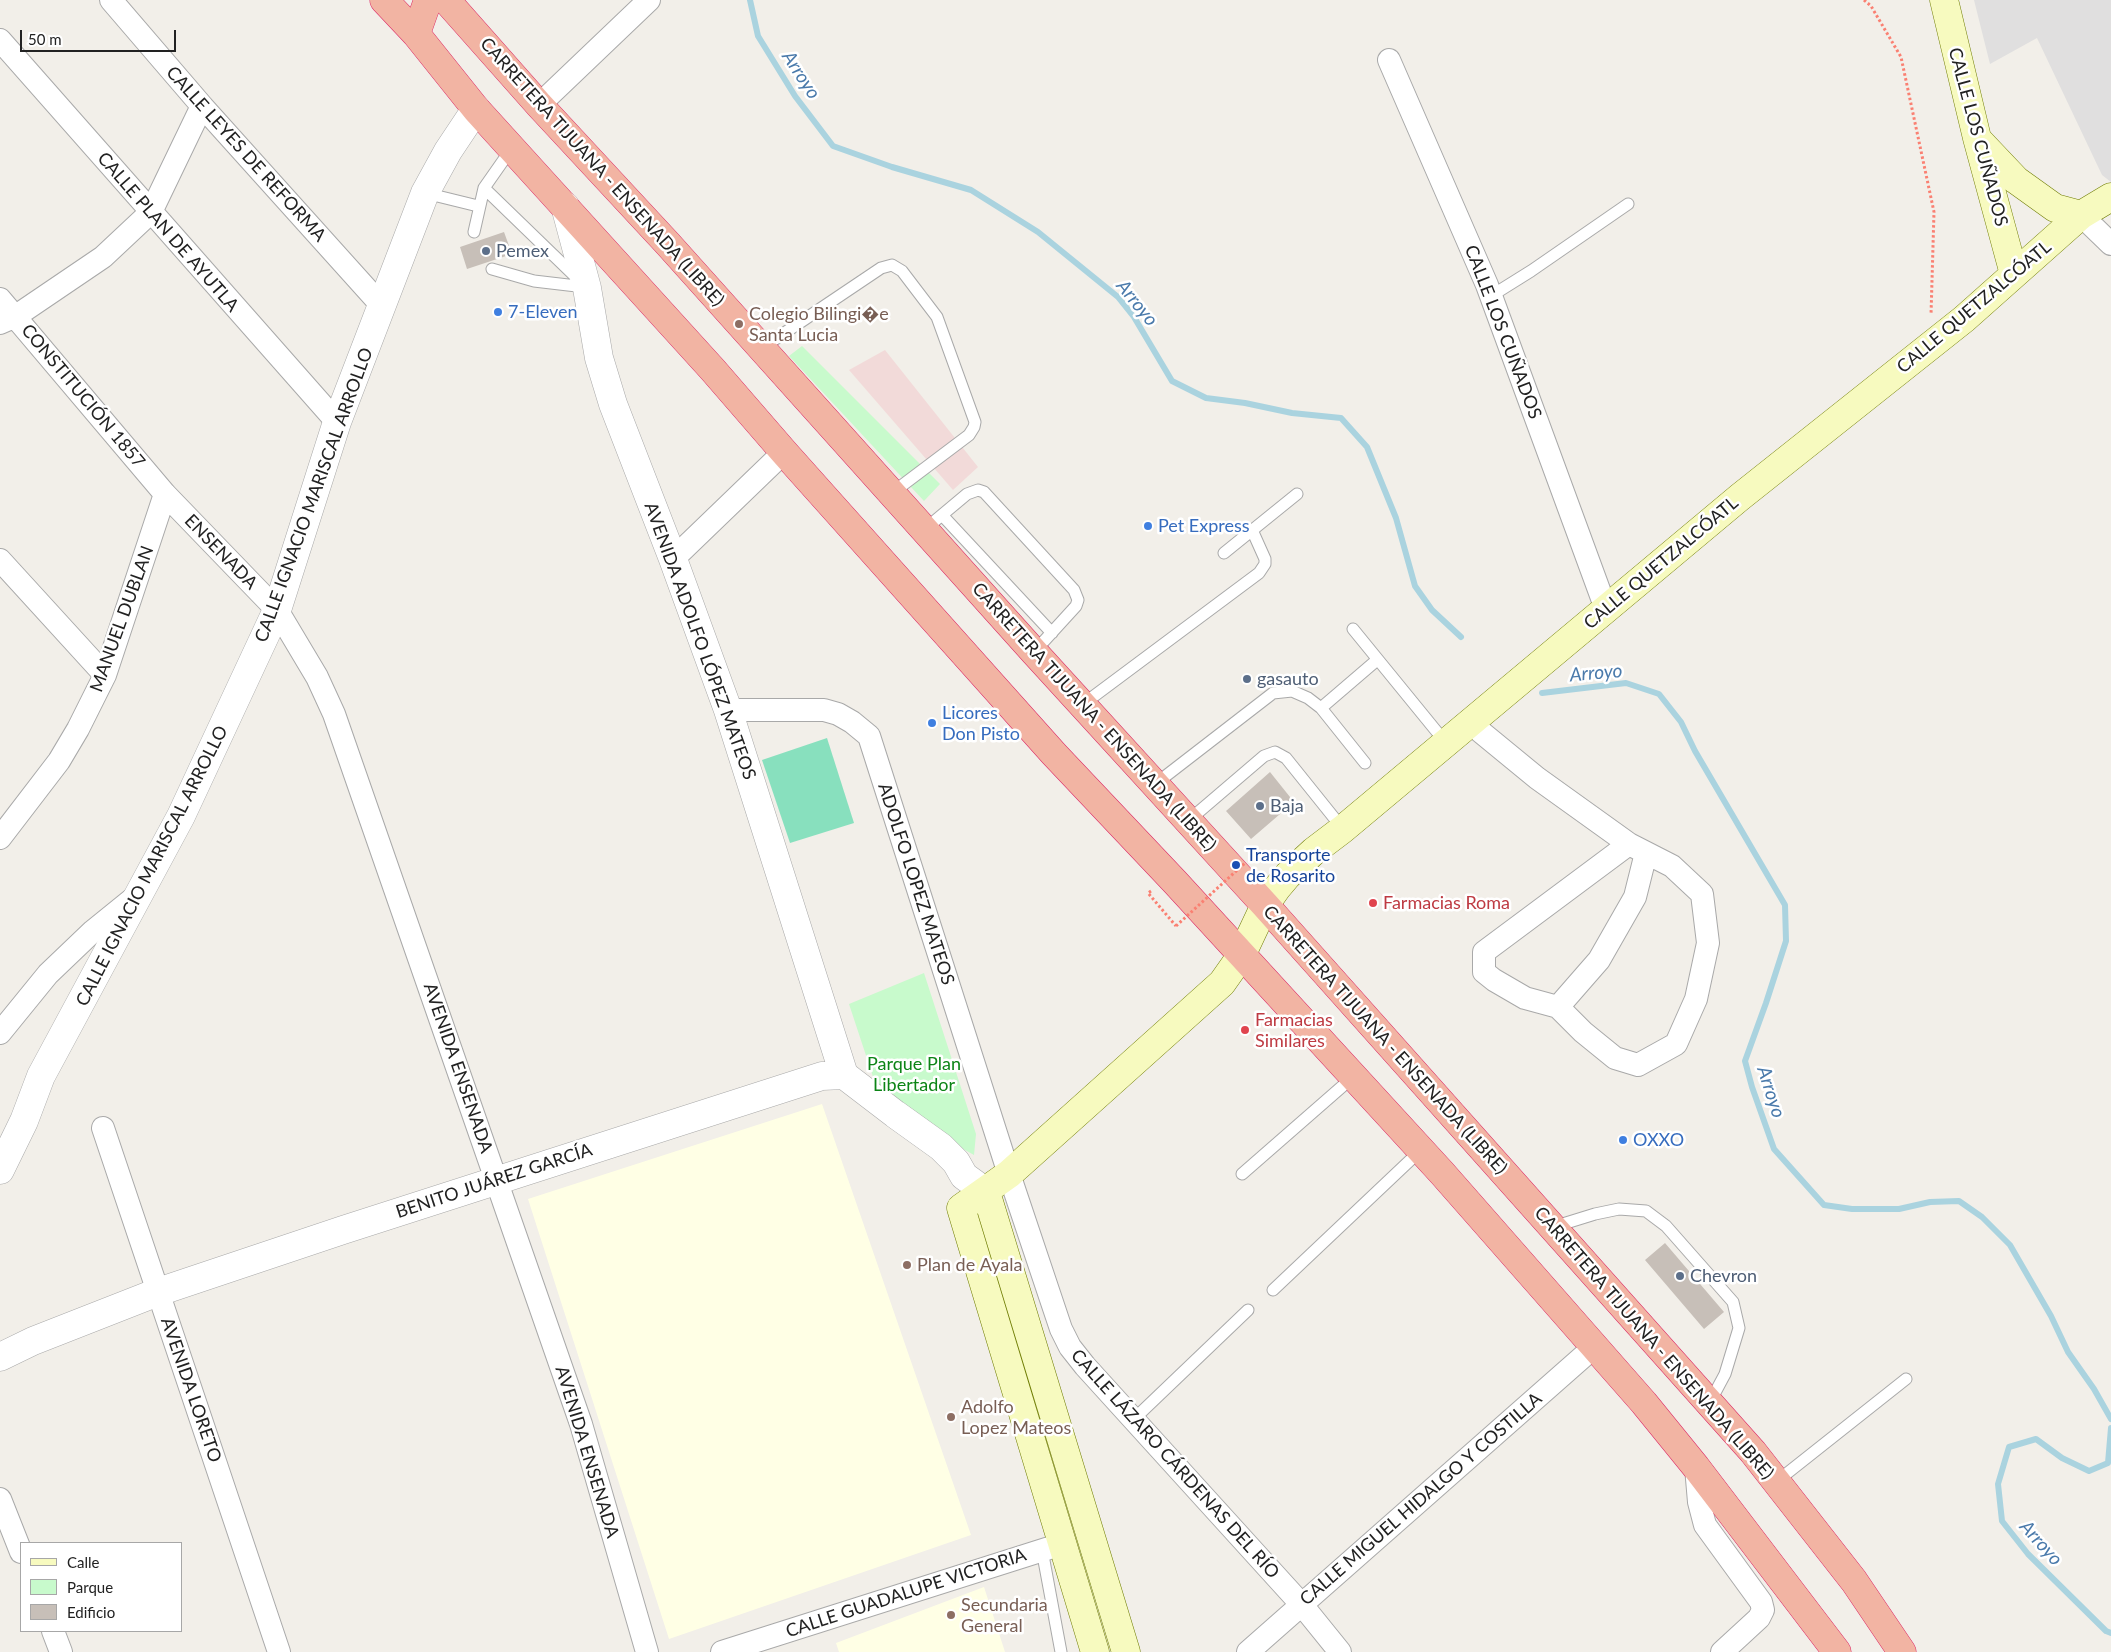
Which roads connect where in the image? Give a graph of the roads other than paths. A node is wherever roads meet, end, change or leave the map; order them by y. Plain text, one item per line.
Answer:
1 (110, 0) edge
2 (384, 0) edge
3 (428, 0) edge
4 (446, 0) edge
5 (648, 0) edge
6 (1944, 0) edge
7 (416, 34) junction
8 (0, 40) edge
9 (1389, 60) dead end
10 (539, 105) junction
11 (202, 106) junction
12 (476, 109) junction
13 (1977, 138) junction
14 (512, 148) junction
15 (484, 188) junction
16 (425, 194) junction
17 (2111, 197) edge
18 (1628, 204) dead end
19 (478, 206) junction
20 (565, 206) junction
21 (150, 212) junction
22 (2081, 215) junction
23 (474, 232) dead end
24 (2111, 244) edge
25 (492, 269) dead end
26 (2014, 274) junction
27 (587, 288) junction
28 (1491, 296) junction
29 (0, 299) edge
30 (382, 306) junction
31 (8, 320) edge
32 (762, 348) junction
33 (337, 422) junction
34 (784, 452) junction
35 (892, 493) junction
36 (165, 494) junction
37 (1297, 494) dead end
38 (933, 522) junction
39 (1252, 530) junction
40 (1224, 553) dead end
41 (673, 559) junction
42 (0, 560) edge
43 (1606, 609) junction
44 (277, 610) junction
45 (1353, 629) dead end
46 (1043, 643) junction
47 (1377, 660) junction
48 (105, 675) junction
49 (1082, 705) junction
50 (1321, 708) junction
51 (728, 710) junction
52 (1470, 723) junction
53 (1446, 743) junction
54 (1365, 763) dead end
55 (1154, 785) junction
56 (1188, 821) junction
57 (1343, 829) junction
58 (0, 838) edge
59 (1638, 849) junction
60 (140, 893) junction
61 (1265, 905) junction
62 (1241, 956) junction
63 (1558, 1007) junction
64 (0, 1033) edge
65 (844, 1075) junction
66 (1353, 1078) junction
67 (103, 1128) dead end
68 (1421, 1150) junction
69 (0, 1170) edge
70 (1009, 1174) junction
71 (1242, 1174) dead end
72 (964, 1176) junction
73 (497, 1181) junction
74 (986, 1192) junction
75 (961, 1208) junction
76 (1553, 1227) junction
77 (1273, 1290) dead end
78 (158, 1292) junction
79 (1248, 1310) dead end
80 (1594, 1347) junction
81 (0, 1357) edge
82 (1906, 1379) dead end
83 (1709, 1404) junction
84 (1134, 1420) junction
85 (1696, 1467) junction
86 (1776, 1482) junction
87 (0, 1500) edge
88 (1052, 1547) junction
89 (20, 1550) edge
90 (1302, 1605) junction
91 (53, 1632) edge
92 (61, 1652) edge
93 (279, 1652) edge
94 (647, 1652) edge
95 (722, 1652) edge
96 (1061, 1652) edge
97 (1095, 1652) edge
98 (1126, 1652) edge
99 (1248, 1652) edge
100 (1340, 1652) edge
101 (1722, 1652) edge
102 (1837, 1652) edge
103 (1902, 1652) edge

1 - 11 street, CALLE LEYES DE REFORMA
2 - 7 highway
3 - 7 highway
4 - 10 highway, CARRETERA TIJUANA - ENSENADA (LIBRE)
5 - 10 street
6 - 13 main road, CALLE LOS CUÑADOS
7 - 12 highway
8 - 21 street, CALLE PLAN DE AYUTLA
9 - 28 street, CALLE LOS CUÑADOS
10 - 32 highway, CARRETERA TIJUANA - ENSENADA (LIBRE)
11 - 21 street
11 - 30 street, CALLE LEYES DE REFORMA
12 - 14 highway
12 - 16 street, CALLE IGNACIO MARISCAL ARROLLO
13 - 22 main road
13 - 26 main road, CALLE LOS CUÑADOS
14 - 15 lane
14 - 20 highway
15 - 19 lane
15 - 27 lane
16 - 19 lane
16 - 30 street, CALLE IGNACIO MARISCAL ARROLLO
17 - 22 main road, CALLE QUETZALCÓATL
18 - 28 lane
19 - 23 lane
20 - 27 street, AVENIDA ADOLFO LÓPEZ MATEOS
20 - 34 highway
21 - 31 street
21 - 33 street, CALLE PLAN DE AYUTLA
22 - 24 street
22 - 26 main road, CALLE QUETZALCÓATL
25 - 27 lane
26 - 43 main road, CALLE QUETZALCÓATL
27 - 41 street, AVENIDA ADOLFO LÓPEZ MATEOS
28 - 43 street, CALLE LOS CUÑADOS
29 - 31 street, CONSTITUCIÓN 1857
30 - 33 street, CALLE IGNACIO MARISCAL ARROLLO
31 - 36 street, CONSTITUCIÓN 1857
32 - 35 highway, CARRETERA TIJUANA - ENSENADA (LIBRE)
32 - 35 lane
33 - 44 street, CALLE IGNACIO MARISCAL ARROLLO
34 - 41 street
34 - 62 highway
35 - 38 highway, CARRETERA TIJUANA - ENSENADA (LIBRE)
36 - 44 street, ENSENADA
36 - 48 street, MANUEL DUBLAN
37 - 39 lane
38 - 46 highway, CARRETERA TIJUANA - ENSENADA (LIBRE)
38 - 46 lane
39 - 40 lane
39 - 49 lane
41 - 51 street, AVENIDA ADOLFO LÓPEZ MATEOS
42 - 48 street
43 - 52 main road, CALLE QUETZALCÓATL
44 - 60 street, CALLE IGNACIO MARISCAL ARROLLO
44 - 73 street, AVENIDA ENSENADA
45 - 47 lane
46 - 49 highway, CARRETERA TIJUANA - ENSENADA (LIBRE)
47 - 50 lane
47 - 53 lane
48 - 58 street, MANUEL DUBLAN
49 - 55 highway, CARRETERA TIJUANA - ENSENADA (LIBRE)
50 - 54 lane
50 - 55 lane
51 - 65 street, AVENIDA ADOLFO LÓPEZ MATEOS
51 - 70 street, ADOLFO LOPEZ MATEOS
52 - 53 main road, CALLE QUETZALCÓATL
52 - 59 street
53 - 57 main road, CALLE QUETZALCÓATL
55 - 56 highway, CARRETERA TIJUANA - ENSENADA (LIBRE)
56 - 57 lane
56 - 61 highway, CARRETERA TIJUANA - ENSENADA (LIBRE)
57 - 61 main road, CALLE QUETZALCÓATL
59 - 63 street
59 - 63 street
59 - 63 street
60 - 64 street
60 - 69 street, CALLE IGNACIO MARISCAL ARROLLO
61 - 62 main road, CALLE QUETZALCÓATL
61 - 76 highway, CARRETERA TIJUANA - ENSENADA (LIBRE)
62 - 66 highway
62 - 70 main road
65 - 72 street
65 - 73 street, BENITO JUÁREZ GARCÍA
66 - 68 highway
66 - 71 lane
67 - 78 street, AVENIDA LORETO
68 - 77 lane
68 - 80 highway
70 - 74 main road
70 - 84 street, CALLE LÁZARO CÁRDENAS DEL RÍO
72 - 74 street
72 - 75 street
73 - 78 street, BENITO JUÁREZ GARCÍA
73 - 94 street, AVENIDA ENSENADA
74 - 75 main road
74 - 98 main road
75 - 88 main road
76 - 83 highway, CARRETERA TIJUANA - ENSENADA (LIBRE)
76 - 83 lane
78 - 81 street, BENITO JUÁREZ GARCÍA
78 - 93 street, AVENIDA LORETO
79 - 84 lane
80 - 85 highway
80 - 90 street, CALLE MIGUEL HIDALGO Y COSTILLA
82 - 86 lane
83 - 86 highway, CARRETERA TIJUANA - ENSENADA (LIBRE)
84 - 90 street, CALLE LÁZARO CÁRDENAS DEL RÍO
85 - 101 street
85 - 102 highway
86 - 103 highway, CARRETERA TIJUANA - ENSENADA (LIBRE)
87 - 89 street
88 - 95 street, CALLE GUADALUPE VICTORIA
88 - 96 lane
88 - 97 main road
90 - 99 street, CALLE MIGUEL HIDALGO Y COSTILLA
90 - 100 street, CALLE LÁZARO CÁRDENAS DEL RÍO
91 - 92 street

